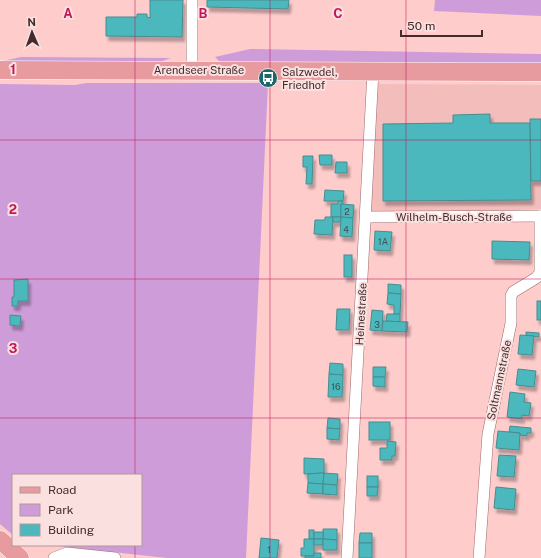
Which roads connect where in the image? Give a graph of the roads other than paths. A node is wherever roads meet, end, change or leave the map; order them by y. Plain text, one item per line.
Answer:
1 (192, 0) edge
2 (0, 70) edge
3 (192, 70) junction
4 (373, 71) junction
5 (541, 72) edge
6 (541, 216) edge
7 (366, 217) junction
8 (0, 540) edge
9 (20, 558) edge
10 (54, 558) edge
11 (115, 558) edge
12 (347, 558) edge
13 (479, 558) edge

1 - 3 street
2 - 3 main road, Arendseer Straße
3 - 4 main road, Arendseer Straße
4 - 5 main road, Arendseer Straße
4 - 7 street, Heinestraße
6 - 7 street, Wilhelm-Busch-Straße
6 - 13 street, Soltmannstraße
7 - 12 street, Heinestraße
8 - 9 main road
10 - 11 street

